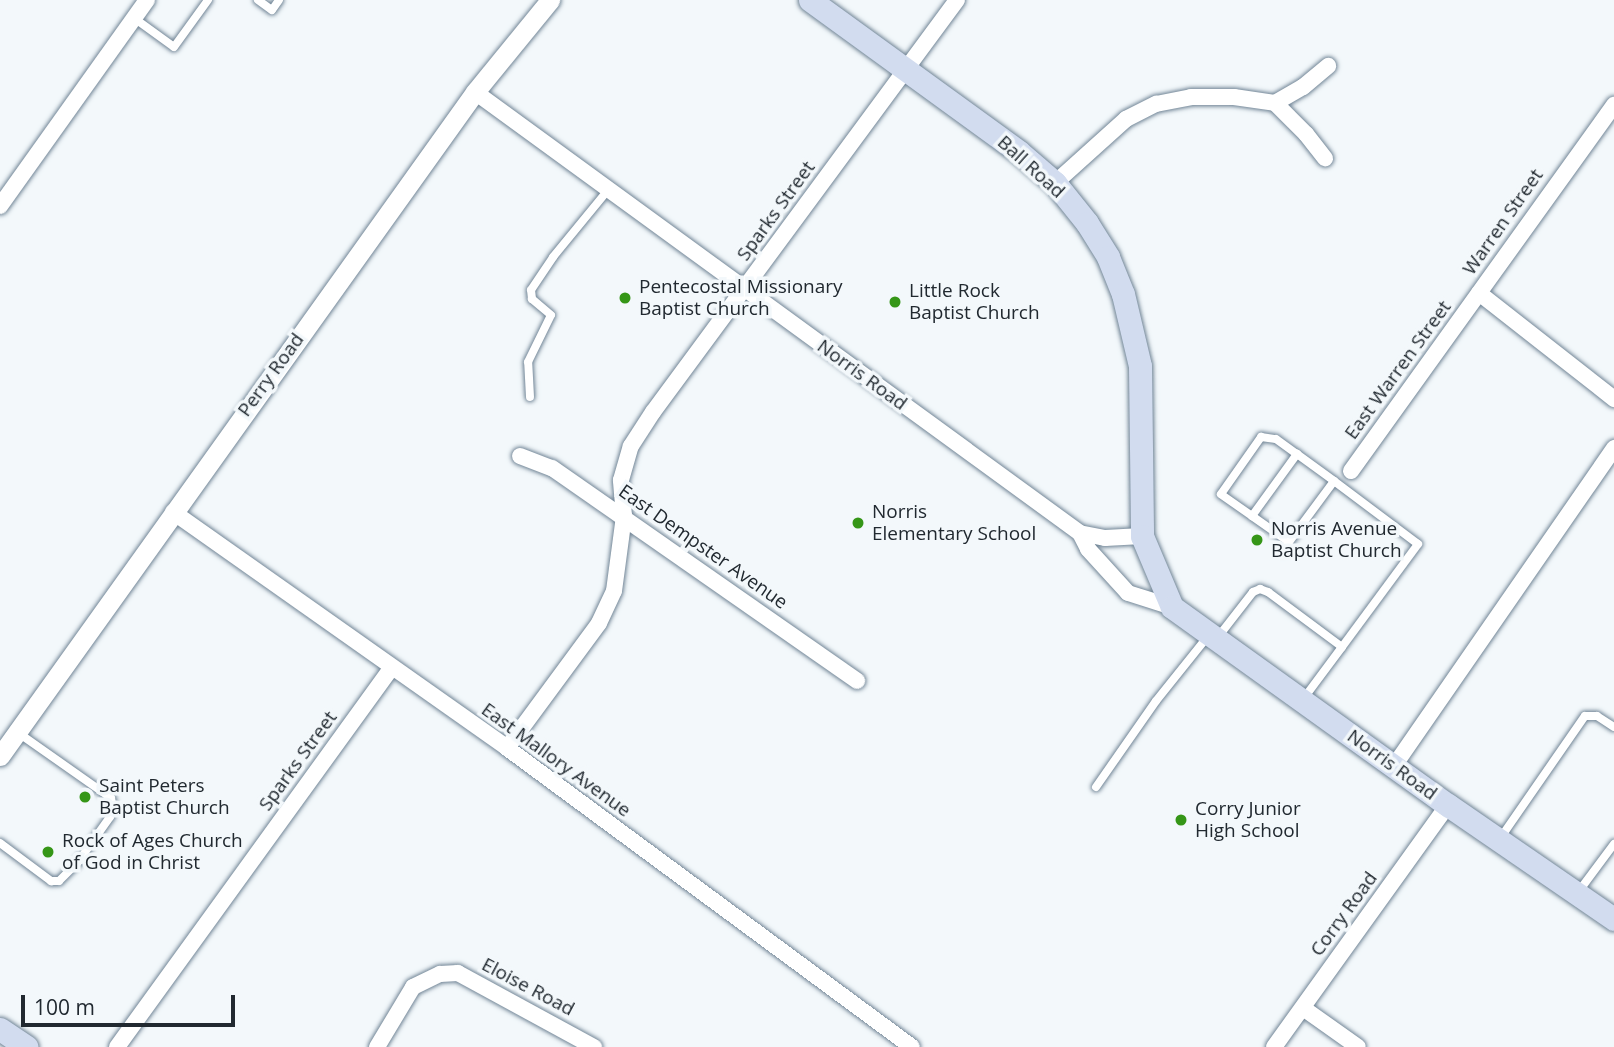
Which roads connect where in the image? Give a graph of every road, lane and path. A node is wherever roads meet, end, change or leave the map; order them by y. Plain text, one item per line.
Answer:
1 (147, 0) edge
2 (208, 0) edge
3 (258, 0) edge
4 (279, 0) edge
5 (550, 0) edge
6 (810, 0) edge
7 (957, 0) edge
8 (134, 19) junction
9 (1328, 65) dead end
10 (906, 69) junction
11 (475, 92) junction
12 (1275, 103) junction
13 (1614, 105) edge
14 (1325, 158) dead end
15 (1055, 183) junction
16 (608, 190) junction
17 (0, 206) edge
18 (743, 290) junction
19 (1479, 293) junction
20 (530, 397) dead end
21 (1614, 399) edge
22 (1614, 448) edge
23 (1297, 454) junction
24 (520, 456) dead end
25 (1351, 471) dead end
26 (1335, 481) junction
27 (173, 512) junction
28 (624, 516) junction
29 (1252, 516) junction
30 (1080, 533) junction
31 (1142, 536) junction
32 (1172, 607) junction
33 (1213, 636) junction
34 (1342, 647) junction
35 (391, 669) junction
36 (857, 681) dead end
37 (1302, 701) junction
38 (1614, 727) edge
39 (17, 732) junction
40 (507, 748) junction
41 (0, 756) edge
42 (1394, 766) junction
43 (1096, 787) dead end
44 (1448, 805) junction
45 (1499, 840) junction
46 (0, 843) edge
47 (1614, 844) edge
48 (1577, 894) junction
49 (1614, 919) edge
50 (1303, 1008) junction
51 (0, 1029) edge
52 (27, 1047) edge
53 (117, 1047) edge
54 (377, 1047) edge
55 (594, 1047) edge
56 (912, 1047) edge
57 (1274, 1047) edge
58 (1358, 1047) edge

1 - 8 street
2 - 8 lane
3 - 4 lane
5 - 11 street, Perry Road
6 - 10 main road, Ball Road
7 - 10 street, Sparks Street
8 - 17 street
9 - 12 street
10 - 15 main road, Ball Road
10 - 18 street, Sparks Street
11 - 16 street, Norris Road
11 - 27 street, Perry Road
12 - 14 street
12 - 15 street
13 - 19 street, Warren Street
15 - 31 main road, Ball Road
16 - 18 street, Norris Road
16 - 20 lane
18 - 28 street, Sparks Street
18 - 30 street, Norris Road
19 - 21 street, Warren Street
19 - 25 street, East Warren Street
22 - 42 street
23 - 26 lane
23 - 29 lane
23 - 29 lane
24 - 28 street, East Dempster Avenue
26 - 29 lane
26 - 34 lane
27 - 35 street, East Mallory Avenue
27 - 39 street, Perry Road
28 - 36 street, East Dempster Avenue
28 - 40 street, Sparks Street
30 - 31 street, Norris Road
30 - 32 street, Norris Road
31 - 32 main road
32 - 33 main road, Norris Road
33 - 34 lane
33 - 37 main road, Norris Road
33 - 43 lane
34 - 37 lane
35 - 40 street, East Mallory Avenue
35 - 53 street, Sparks Street
37 - 42 main road, Norris Road
38 - 45 lane
39 - 41 street, Perry Road
39 - 46 lane
40 - 56 street, East Mallory Avenue
42 - 44 main road, Norris Road
44 - 45 main road, Norris Road
44 - 50 street, Corry Road
45 - 48 main road, Norris Road
47 - 48 lane
48 - 49 main road, Norris Road
50 - 57 street, Corry Road
50 - 58 street
51 - 52 main road
54 - 55 street, Eloise Road

